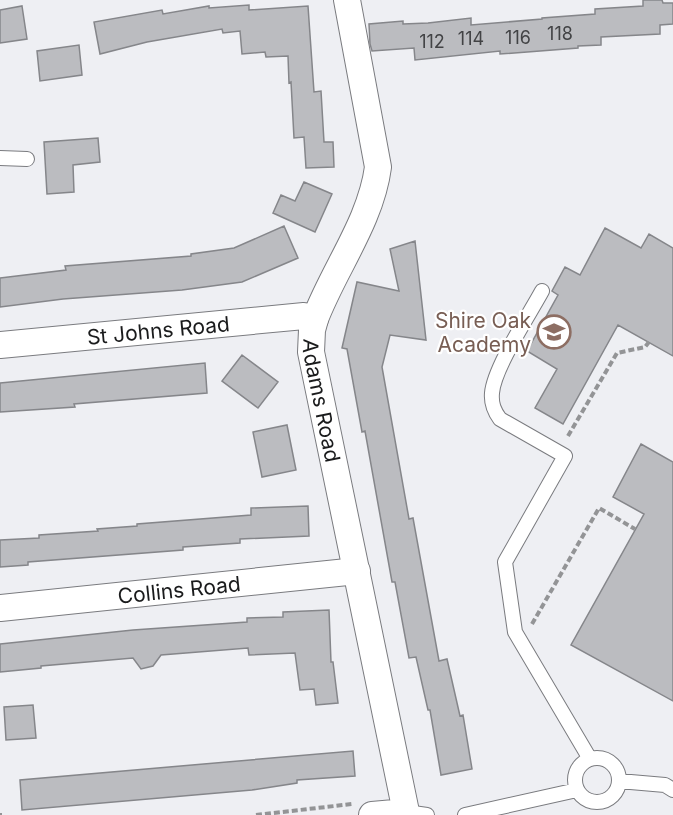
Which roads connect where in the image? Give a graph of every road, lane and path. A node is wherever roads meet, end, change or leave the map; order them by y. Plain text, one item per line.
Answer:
1 (347, 0) edge
2 (0, 158) edge
3 (27, 159) dead end
4 (542, 291) dead end
5 (315, 319) junction
6 (649, 342) dead end
7 (0, 345) edge
8 (558, 452) junction
9 (635, 530) dead end
10 (357, 571) junction
11 (0, 608) edge
12 (522, 643) junction
13 (590, 759) junction
14 (619, 781) junction
15 (577, 790) junction
16 (673, 790) edge
17 (366, 809) edge
18 (416, 813) edge
19 (256, 815) edge
20 (465, 815) edge

1 - 5 street, Adams Road
2 - 3 lane
4 - 8 lane
5 - 7 street, St Johns Road
5 - 10 street, Adams Road
6 - 8 path
8 - 12 lane
9 - 12 path
10 - 11 street, Collins Road
10 - 18 street, Adams Road
12 - 13 lane
13 - 14 lane
13 - 15 lane
14 - 15 lane
14 - 16 lane
15 - 20 lane
17 - 18 street
17 - 19 path

